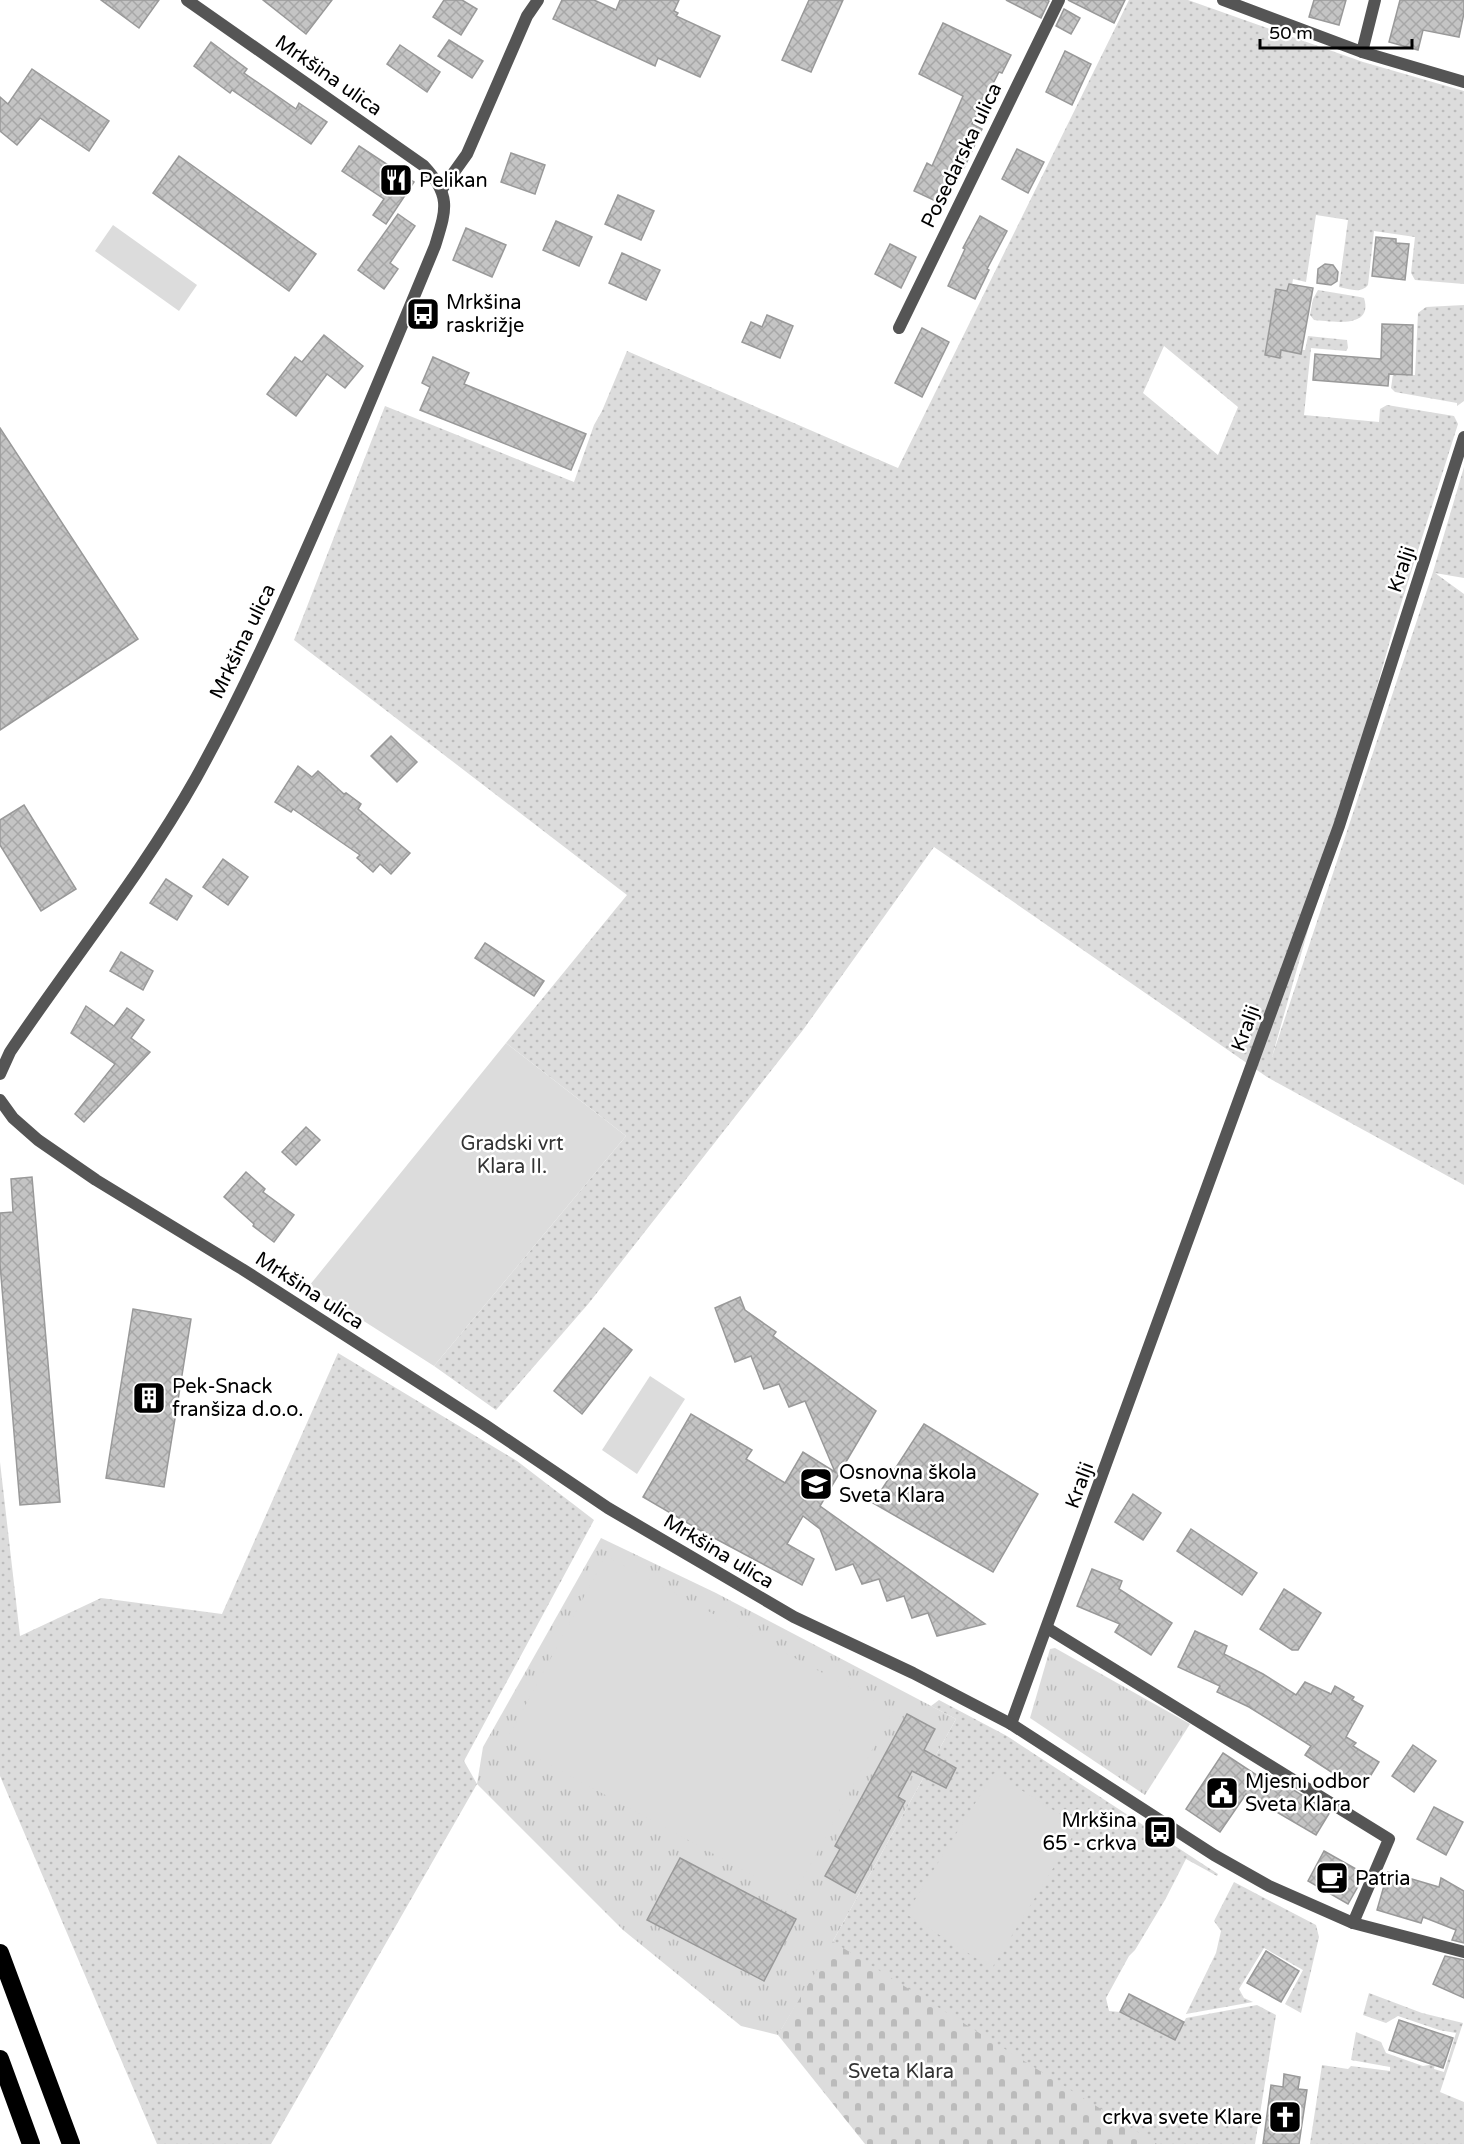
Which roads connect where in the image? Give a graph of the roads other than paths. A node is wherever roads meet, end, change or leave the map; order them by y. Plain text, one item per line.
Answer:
1 (187, 0) edge
2 (538, 0) edge
3 (1059, 0) edge
4 (1222, 0) edge
5 (1375, 0) edge
6 (1362, 52) junction
7 (1464, 82) edge
8 (442, 189) junction
9 (899, 328) dead end
10 (1464, 437) edge
11 (0, 1074) edge
12 (0, 1100) edge
13 (1047, 1628) junction
14 (1011, 1724) junction
15 (1353, 1923) junction
16 (1464, 1952) edge
17 (0, 1953) edge
18 (0, 2059) edge
19 (31, 2144) edge
20 (71, 2144) edge

1 - 8 street, Mrkšina ulica
2 - 8 street
3 - 9 street, Posedarska ulica
4 - 6 street
5 - 6 street
6 - 7 street
8 - 11 street, Mrkšina ulica
10 - 13 street, Kralji
12 - 14 street, Mrkšina ulica
13 - 14 street, Kralji
13 - 15 street
14 - 15 street, Mrkšina ulica
15 - 16 street, Mrkšina ulica
17 - 20 highway
18 - 19 highway

